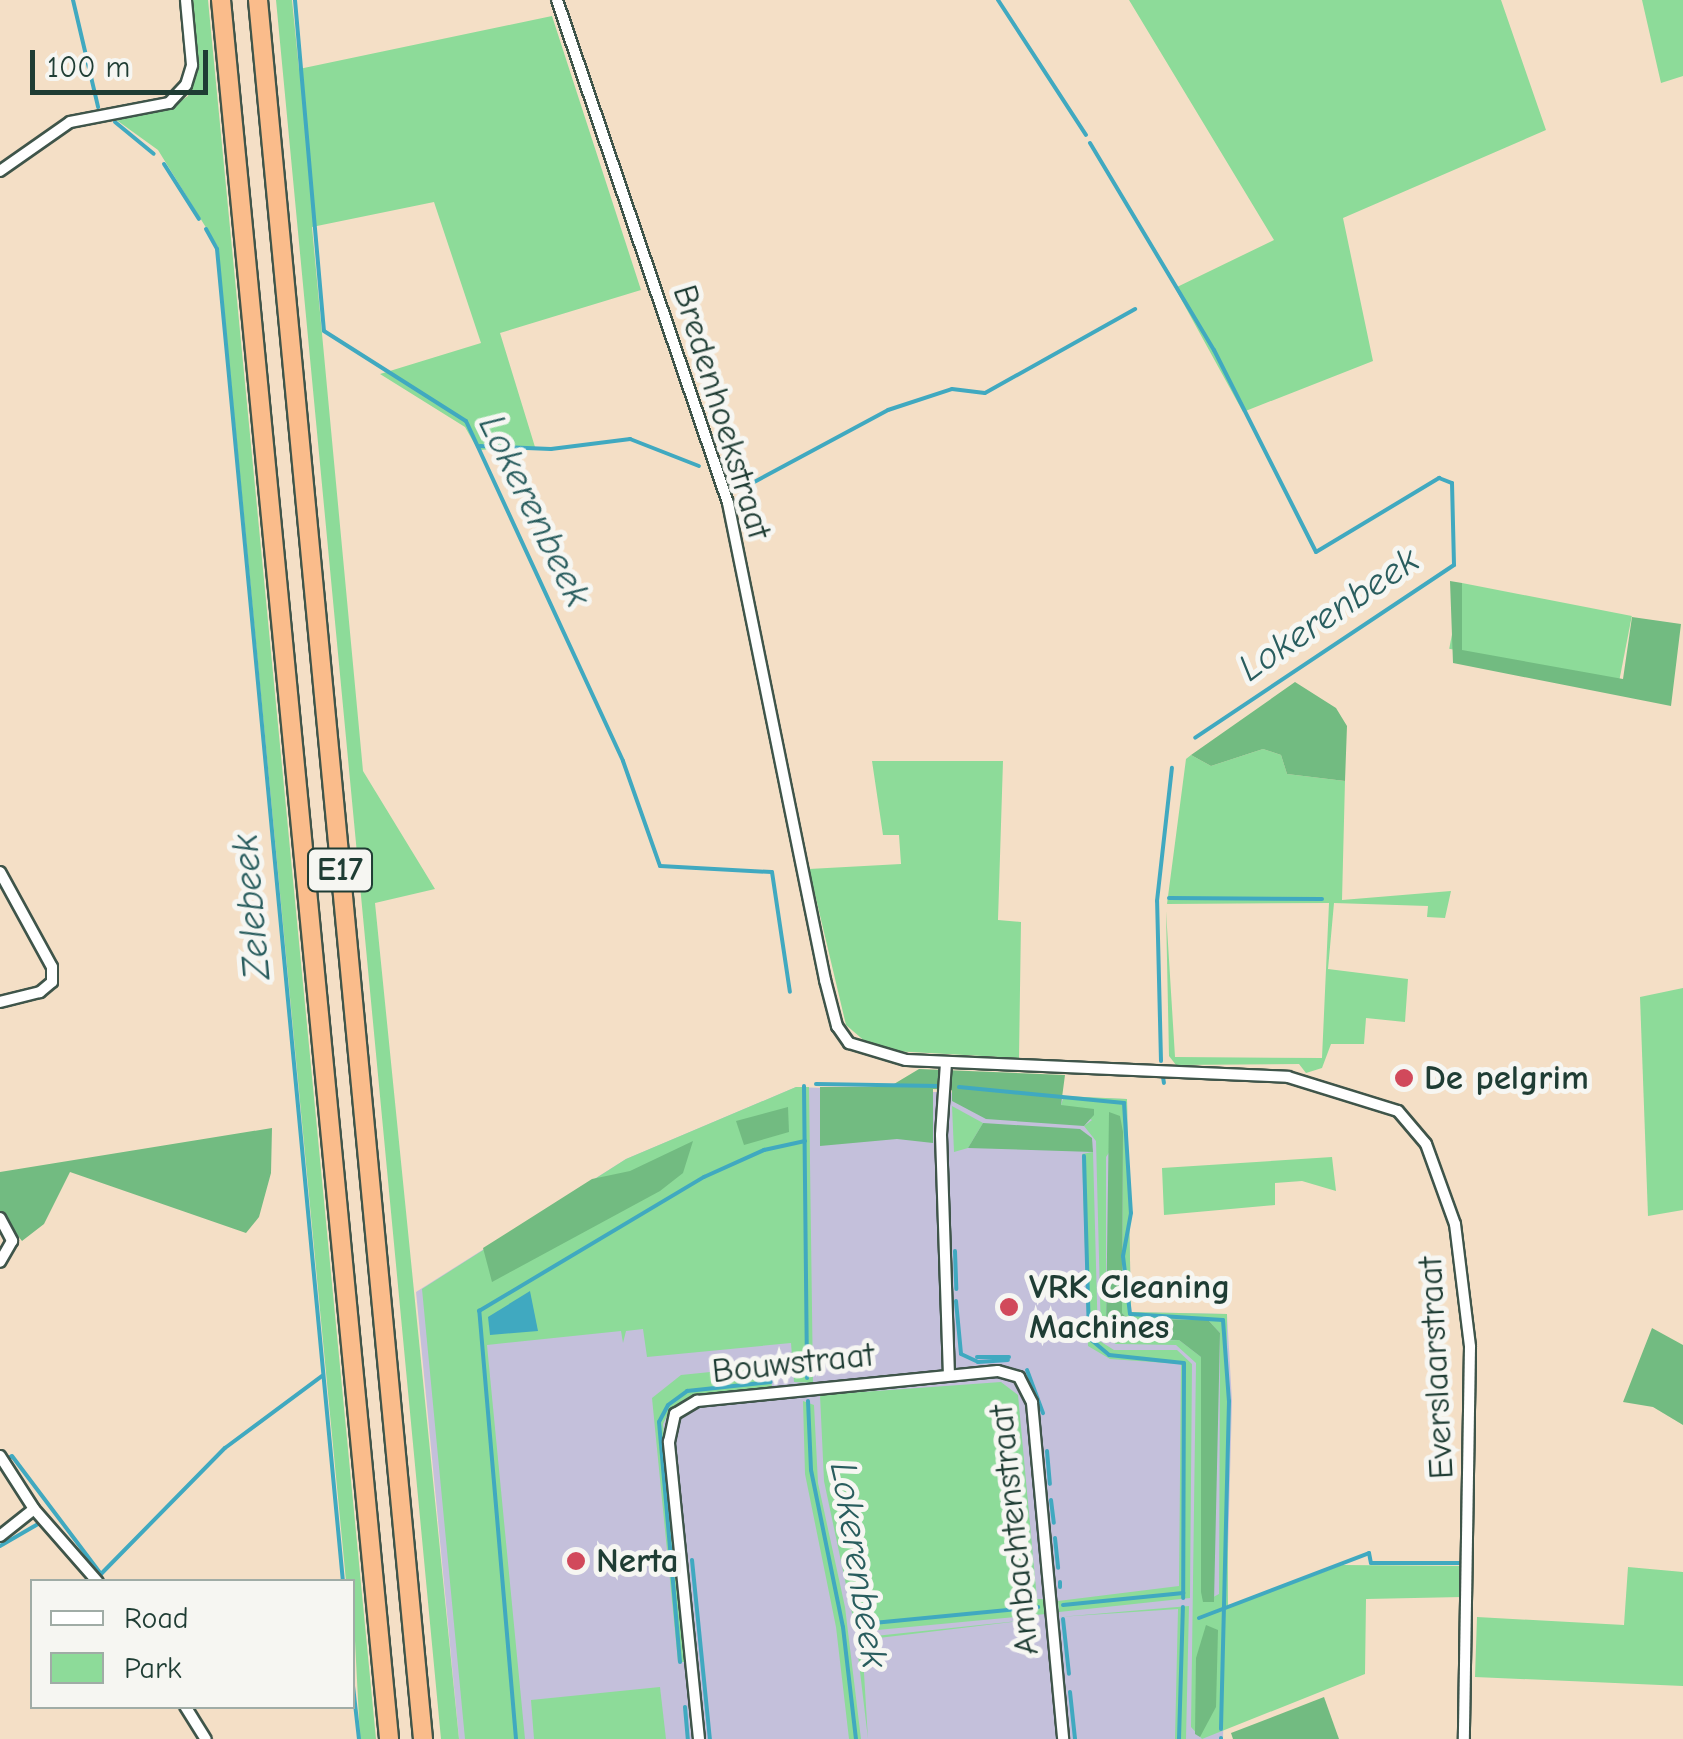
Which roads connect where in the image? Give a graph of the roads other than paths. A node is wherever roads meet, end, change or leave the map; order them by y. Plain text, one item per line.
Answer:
1 (186, 0) edge
2 (221, 0) edge
3 (258, 0) edge
4 (557, 0) edge
5 (0, 171) edge
6 (0, 872) edge
7 (0, 1002) edge
8 (837, 1026) joint
9 (946, 1063) junction
10 (0, 1218) edge
11 (0, 1262) edge
12 (949, 1374) junction
13 (0, 1456) edge
14 (34, 1508) junction
15 (0, 1536) edge
16 (95, 1579) edge
17 (187, 1709) edge
18 (206, 1739) edge
19 (389, 1739) edge
20 (423, 1739) edge
21 (699, 1739) edge
22 (1064, 1739) edge
23 (1464, 1739) edge

1 - 5 street
2 - 19 highway, E17
3 - 20 highway, E17
4 - 8 street, Bredenhoekstraat
6 - 7 street
8 - 9 street, Everslaarstraat
9 - 12 street, Ambachtenstraat
9 - 23 street, Everslaarstraat
10 - 11 street
12 - 21 street, Bouwstraat
12 - 22 street, Ambachtenstraat
13 - 14 street
14 - 15 street
14 - 16 street
17 - 18 street

